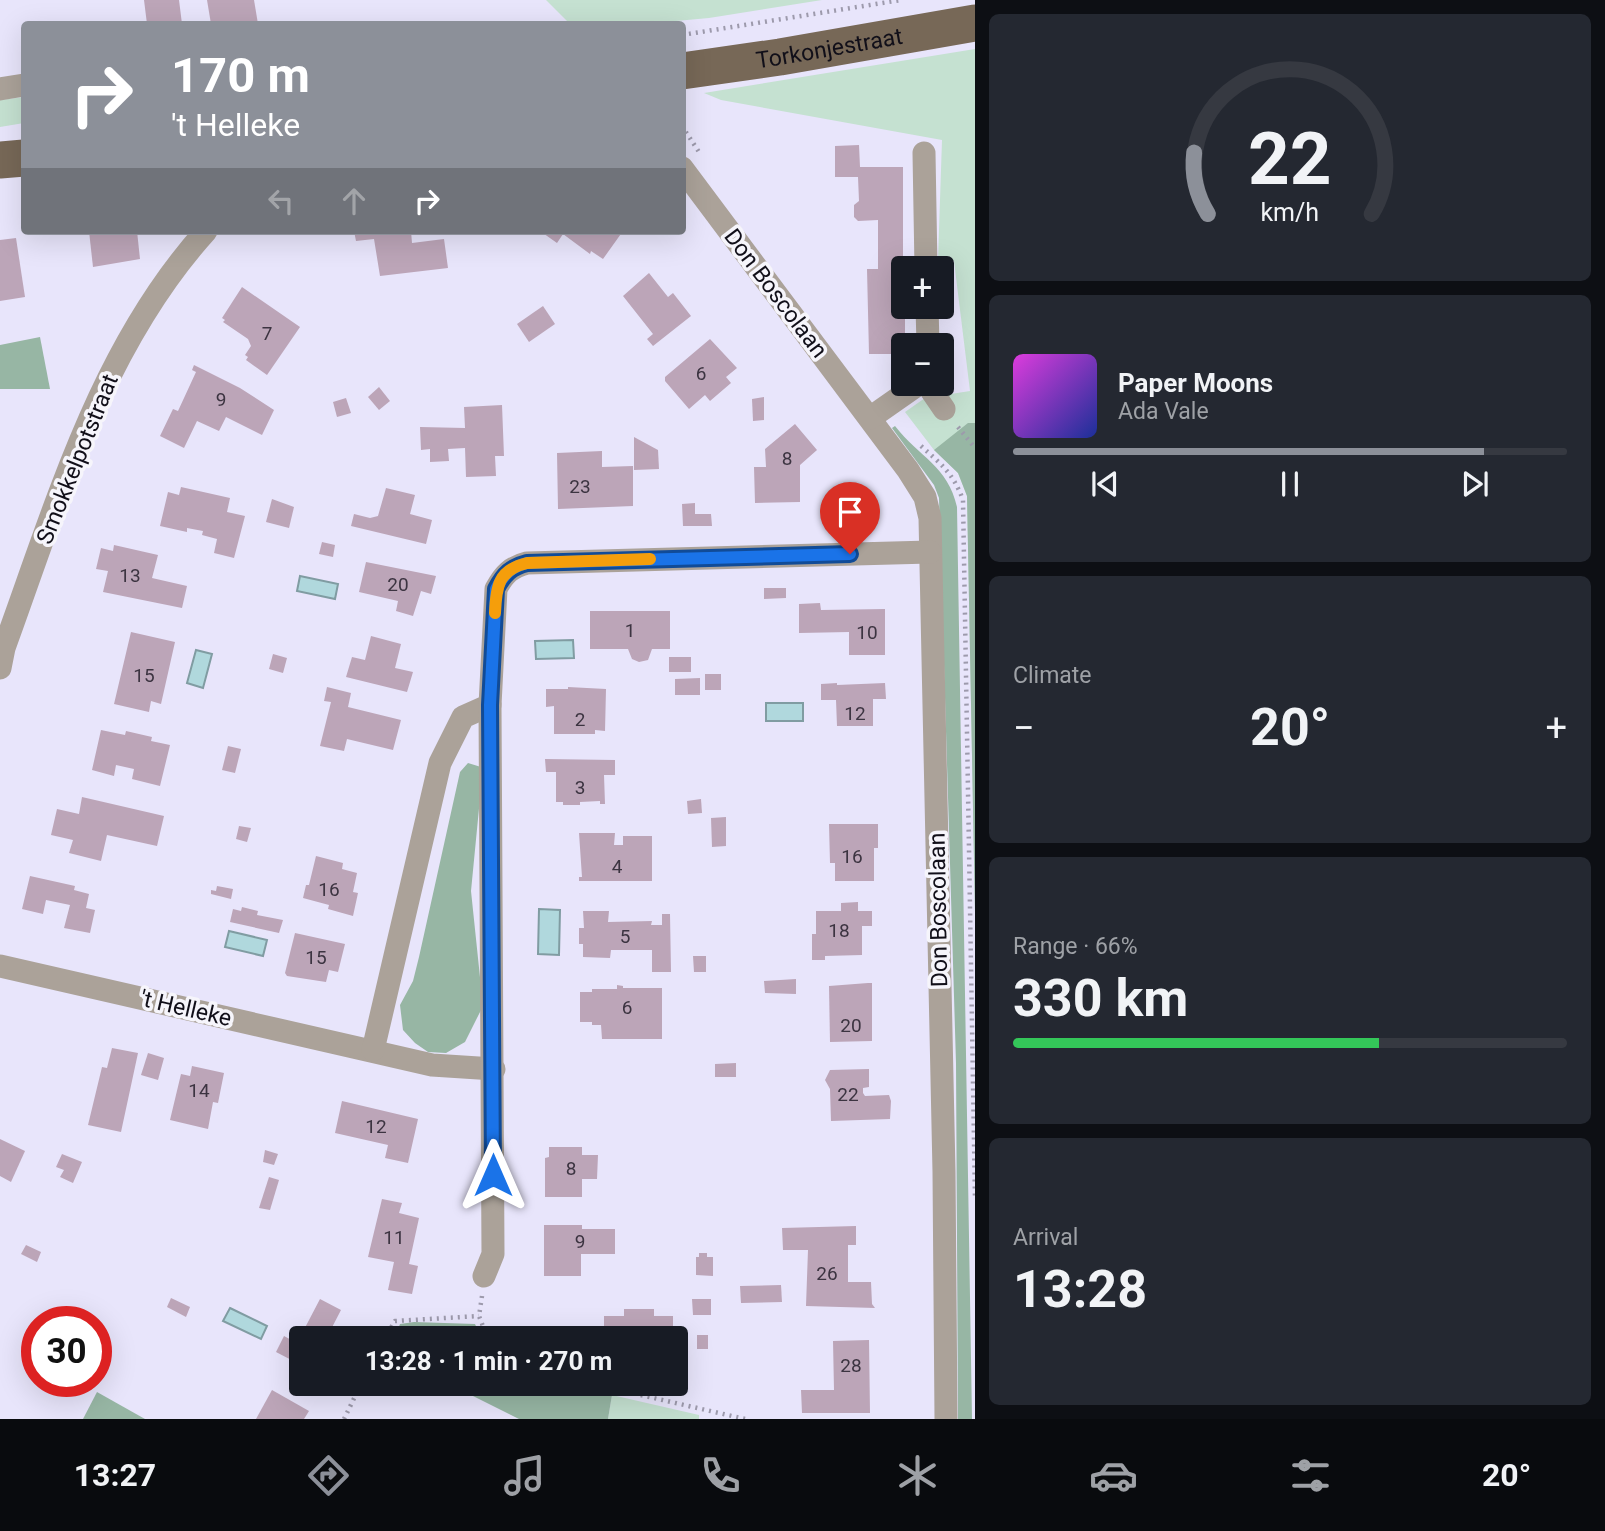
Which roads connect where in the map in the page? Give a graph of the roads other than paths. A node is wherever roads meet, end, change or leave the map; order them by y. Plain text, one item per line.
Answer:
1 (975, 1) edge
2 (975, 23) edge
3 (710, 36) edge
4 (686, 70) edge
5 (21, 86) edge
6 (0, 89) edge
7 (924, 153) dead end
8 (21, 158) edge
9 (0, 160) edge
10 (686, 173) edge
11 (202, 235) edge
12 (926, 256) edge
13 (903, 396) edge
14 (935, 396) edge
15 (944, 409) road end
16 (879, 412) junction
17 (930, 552) junction
18 (1, 654) edge
19 (490, 705) junction
20 (0, 966) edge
21 (373, 1050) junction
22 (494, 1069) junction
23 (484, 1276) dead end
24 (946, 1419) edge

1 - 3 main road, Torkonjestraat
2 - 4 main road, Torkonjestraat
5 - 6 street
7 - 12 street
8 - 9 main road
10 - 16 street, Don Boscolaan
11 - 18 street, Smokkelpotstraat
13 - 16 street
14 - 15 street
16 - 17 street, Don Boscolaan
17 - 19 street
17 - 24 street, Don Boscolaan
19 - 21 street
19 - 22 street
20 - 21 street, 't Helleke
21 - 22 street, 't Helleke
22 - 23 street

